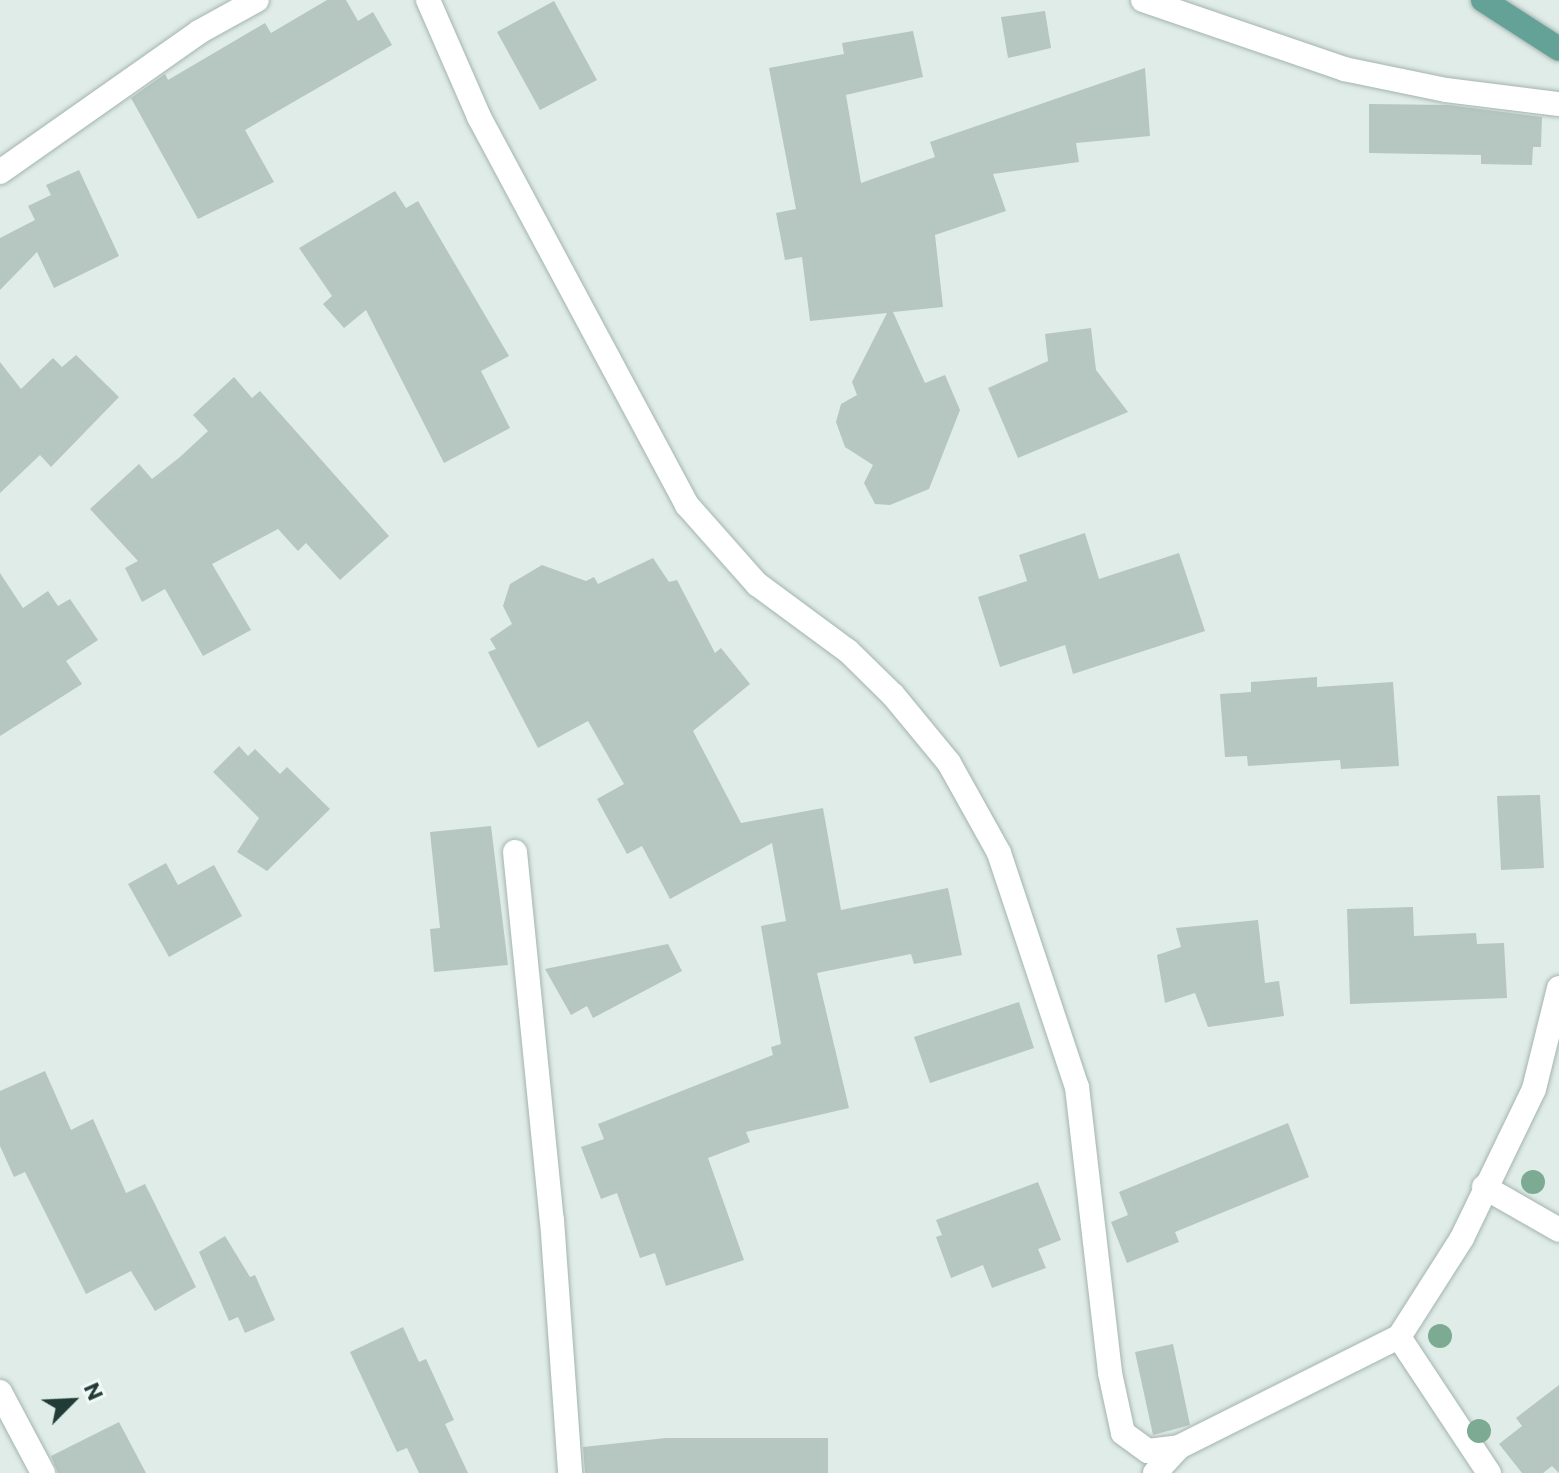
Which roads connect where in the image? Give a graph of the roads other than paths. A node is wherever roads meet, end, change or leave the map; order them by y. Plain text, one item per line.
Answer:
1 (257, 0) edge
2 (428, 0) edge
3 (1143, 0) edge
4 (1483, 0) edge
5 (1559, 49) edge
6 (1559, 104) edge
7 (0, 172) edge
8 (515, 852) dead end
9 (1559, 988) edge
10 (1484, 1187) junction
11 (1559, 1230) edge
12 (1399, 1337) junction
13 (0, 1392) edge
14 (1179, 1447) junction
15 (43, 1473) edge
16 (570, 1473) edge
17 (1155, 1473) edge
18 (1489, 1473) edge

1 - 7 street
2 - 14 street
3 - 6 street
4 - 5 main road
8 - 16 street
9 - 10 street
10 - 11 street
10 - 12 street
12 - 14 street
12 - 18 street
13 - 15 street
14 - 17 street

